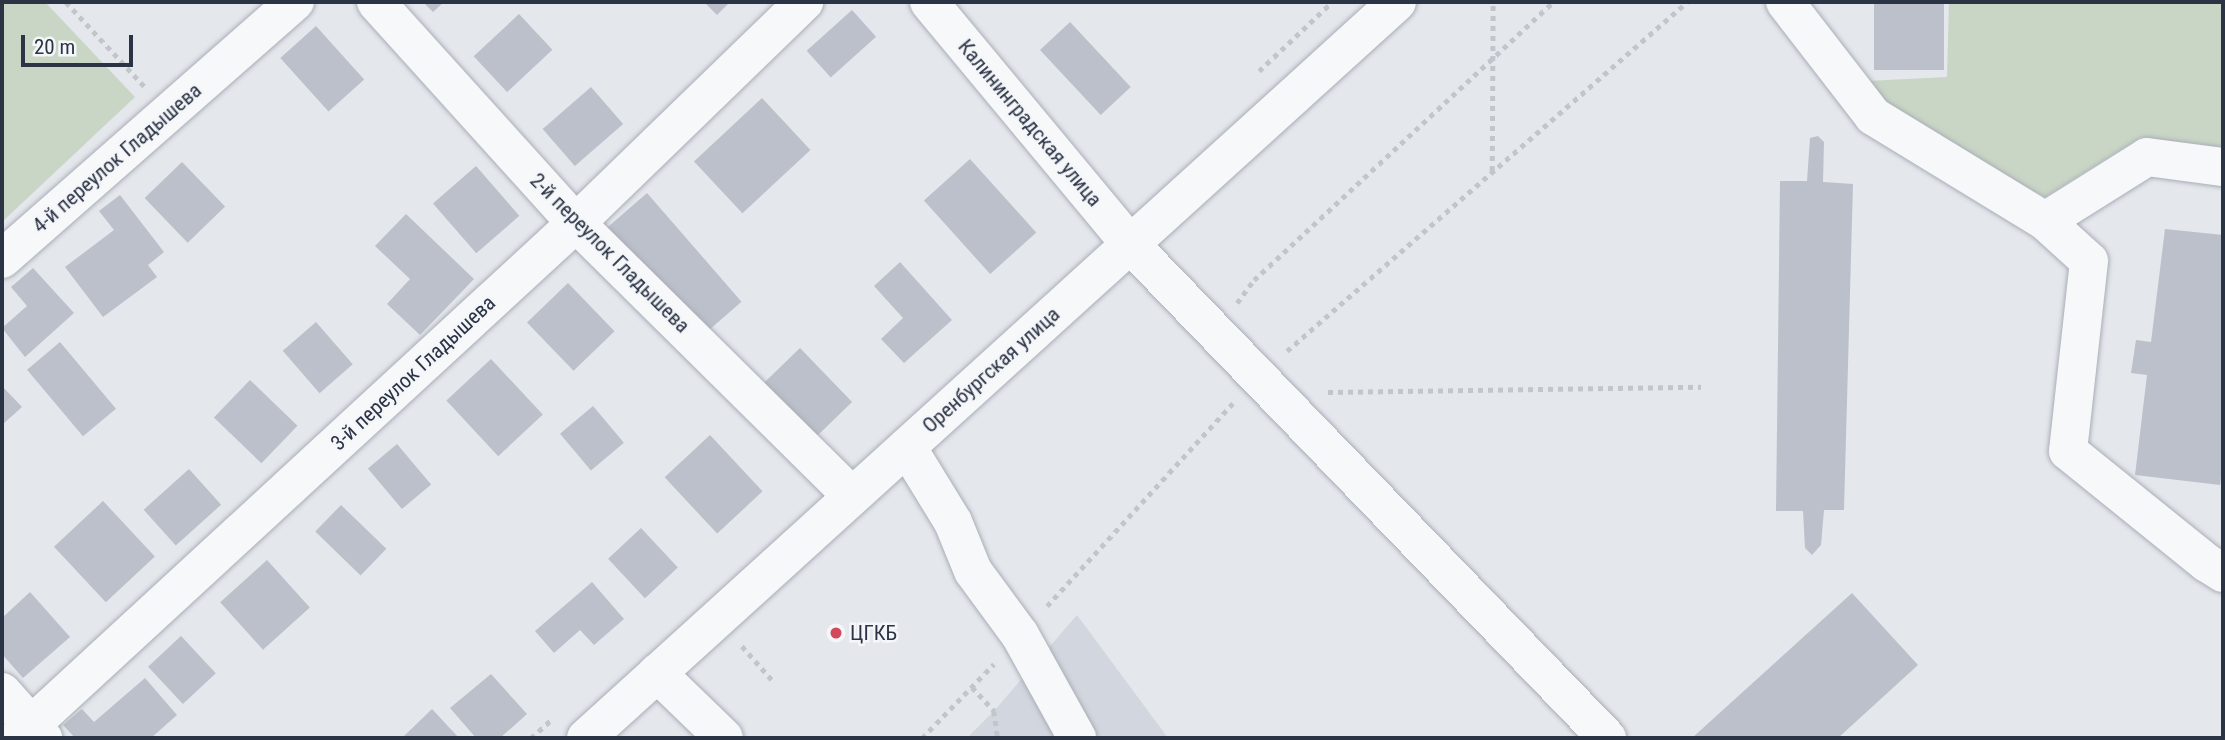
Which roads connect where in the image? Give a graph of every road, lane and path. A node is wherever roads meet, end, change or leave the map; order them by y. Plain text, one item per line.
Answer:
1 (66, 2) edge
2 (295, 2) edge
3 (376, 2) edge
4 (804, 2) edge
5 (929, 2) edge
6 (1397, 2) edge
7 (1493, 2) edge
8 (1553, 2) edge
9 (1687, 2) edge
10 (1786, 2) edge
11 (1495, 55) junction
12 (169, 112) junction
13 (2223, 167) edge
14 (1492, 172) junction
15 (2045, 220) junction
16 (576, 223) junction
17 (1130, 244) junction
18 (2, 259) edge
19 (1216, 332) junction
20 (1266, 385) junction
21 (1701, 387) dead end
22 (907, 447) junction
23 (852, 496) junction
24 (2223, 573) edge
25 (1020, 635) junction
26 (657, 673) junction
27 (972, 687) junction
28 (2, 692) edge
29 (30, 734) edge
30 (586, 738) edge
31 (724, 738) edge
32 (922, 738) edge
33 (998, 738) edge
34 (1077, 738) edge
35 (1608, 738) edge

1 - 12 path
2 - 12 street, 4-й переулок Гладышева
3 - 16 street, 2-й переулок Гладышева
4 - 16 street, 3-й переулок Гладышева
5 - 17 street, Калининградская улица
6 - 17 street, Оренбургская улица
7 - 11 path
8 - 11 path
9 - 14 path
10 - 15 street
11 - 14 path
11 - 19 path
12 - 18 street, 4-й переулок Гладышева
13 - 15 street
14 - 20 path
15 - 24 street
16 - 23 street, 2-й переулок Гладышева
16 - 29 street, 3-й переулок Гладышева
17 - 19 street, Калининградская улица
17 - 22 street, Оренбургская улица
19 - 20 street, Калининградская улица
20 - 21 path
20 - 25 path
20 - 35 street, Калининградская улица
22 - 23 street, Оренбургская улица
22 - 25 street
23 - 26 street, Оренбургская улица
25 - 27 path
25 - 34 street
26 - 30 street, Оренбургская улица
26 - 31 street
27 - 32 path
27 - 33 path
28 - 29 street

